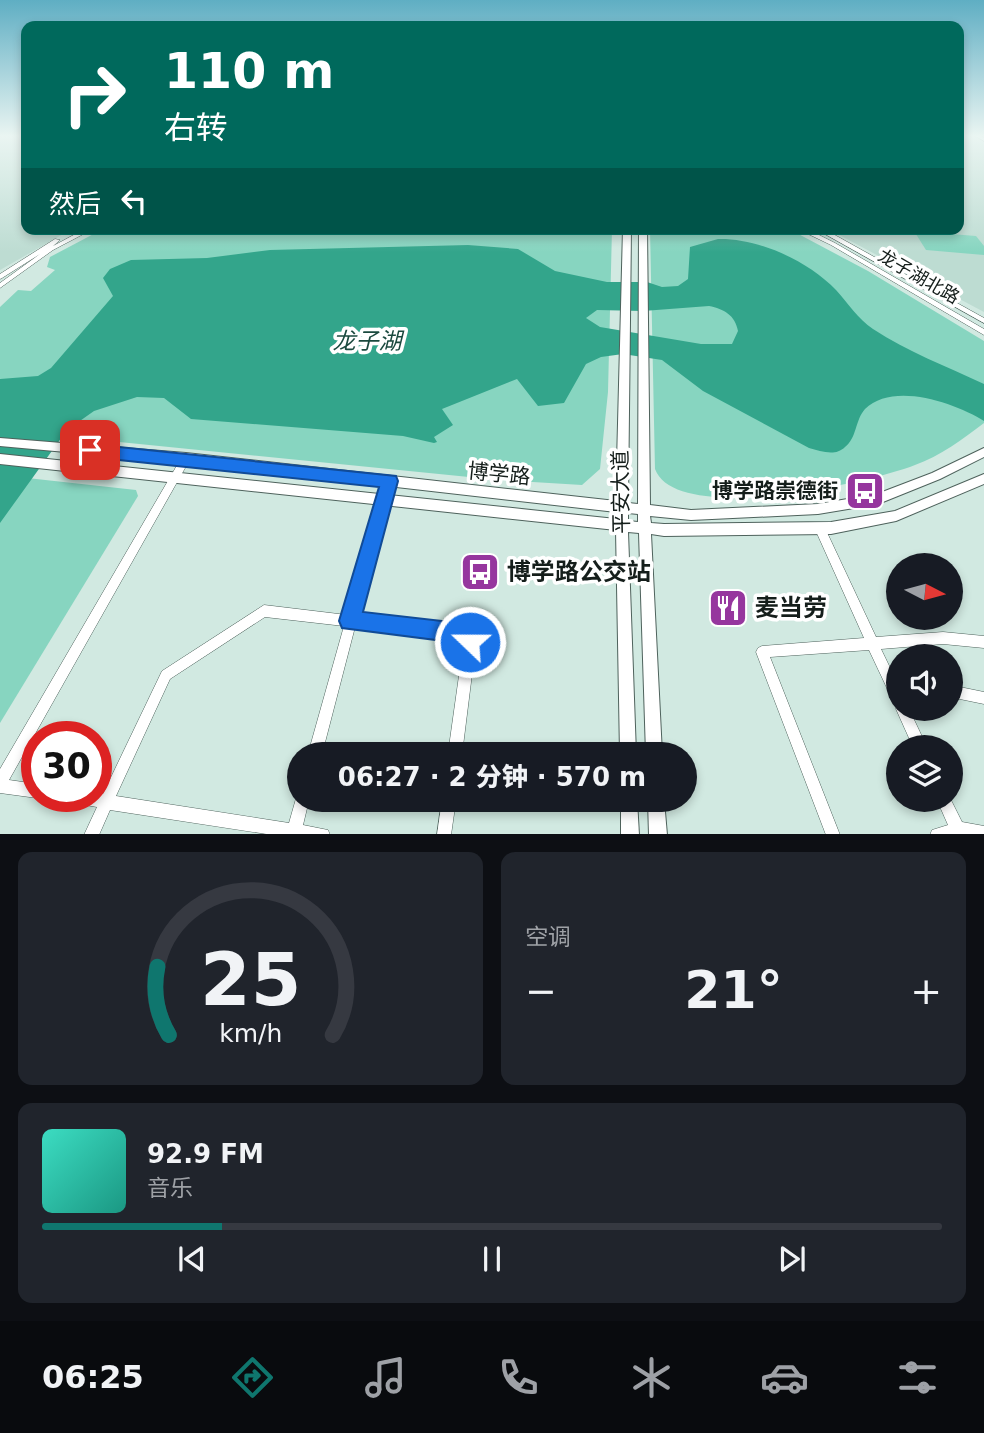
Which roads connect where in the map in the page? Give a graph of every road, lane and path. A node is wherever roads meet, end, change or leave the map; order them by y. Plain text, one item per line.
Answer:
1 (66, 235) edge
2 (78, 235) edge
3 (626, 235) edge
4 (643, 235) edge
5 (814, 235) edge
6 (830, 235) edge
7 (0, 277) edge
8 (0, 286) edge
9 (984, 321) edge
10 (984, 332) edge
11 (0, 442) edge
12 (983, 453) edge
13 (186, 458) junction
14 (0, 459) edge
15 (175, 477) junction
16 (984, 479) edge
17 (390, 481) junction
18 (383, 500) junction
19 (622, 507) junction
20 (644, 510) junction
21 (622, 526) junction
22 (644, 528) junction
23 (820, 529) junction
24 (350, 621) junction
25 (872, 642) junction
26 (984, 642) edge
27 (886, 669) edge
28 (963, 694) edge
29 (984, 698) edge
30 (317, 742) edge
31 (457, 742) edge
32 (628, 742) edge
33 (653, 742) edge
34 (0, 784) edge
35 (21, 789) edge
36 (112, 789) edge
37 (112, 803) edge
38 (101, 812) edge
39 (300, 812) edge
40 (447, 812) edge
41 (629, 812) edge
42 (657, 812) edge
43 (950, 812) edge
44 (958, 829) junction
45 (294, 833) edge
46 (984, 833) edge
47 (91, 834) edge
48 (444, 834) edge
49 (630, 834) edge
50 (658, 834) edge
51 (833, 834) edge
52 (940, 834) edge

1 - 7 street
2 - 8 street
3 - 19 main road, 平安大道
4 - 20 main road, 平安大道
5 - 10 street, 龙子湖北路
6 - 9 street, 龙子湖北路
11 - 13 main road, 博学路
12 - 20 main road, 博学路
13 - 15 street
13 - 17 main road, 博学路
14 - 15 main road, 博学路
15 - 18 main road, 博学路
15 - 34 street
16 - 23 main road, 博学路
17 - 18 street
17 - 19 main road, 博学路
18 - 21 main road, 博学路
18 - 24 street
19 - 20 main road, 博学路
19 - 21 main road, 平安大道
20 - 22 main road, 平安大道
21 - 22 main road, 博学路
21 - 32 main road, 平安大道
22 - 23 main road, 博学路
22 - 33 main road, 平安大道
23 - 25 street
24 - 30 street
24 - 31 street
24 - 36 street
25 - 26 street
25 - 27 street
25 - 51 street
28 - 29 street
34 - 35 street
37 - 45 street
38 - 47 street
39 - 45 street
40 - 48 street
41 - 49 main road
42 - 50 main road
43 - 44 street
44 - 46 street
44 - 52 street

